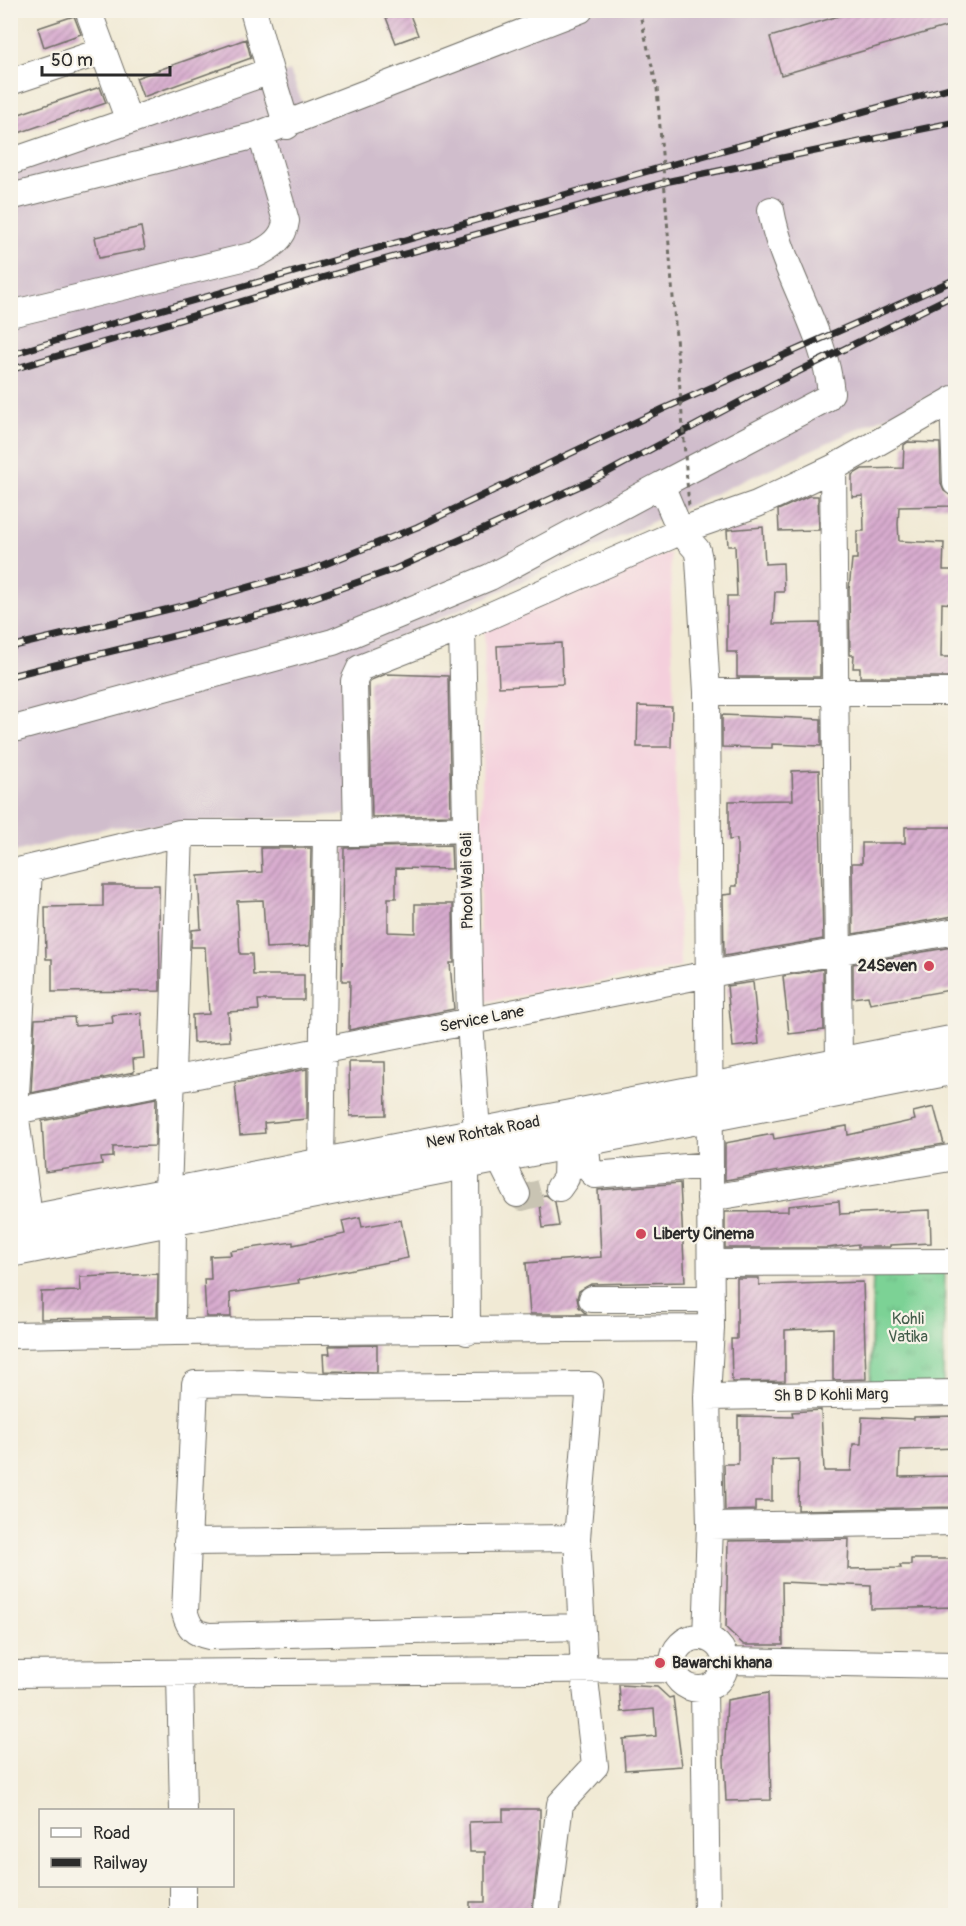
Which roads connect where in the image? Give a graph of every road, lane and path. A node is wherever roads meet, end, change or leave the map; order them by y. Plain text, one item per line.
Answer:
1 (88, 10) edge
2 (253, 10) edge
3 (580, 10) edge
4 (639, 10) edge
5 (103, 51) junction
6 (270, 71) junction
7 (10, 82) edge
8 (129, 121) junction
9 (287, 126) junction
10 (261, 134) junction
11 (10, 162) edge
12 (10, 196) edge
13 (771, 210) dead end
14 (10, 314) edge
15 (954, 399) edge
16 (833, 468) junction
17 (956, 483) edge
18 (661, 485) junction
19 (689, 507) dead end
20 (681, 532) junction
21 (462, 628) junction
22 (707, 692) junction
23 (836, 692) junction
24 (956, 692) edge
25 (10, 730) edge
26 (466, 829) junction
27 (180, 833) junction
28 (326, 833) junction
29 (357, 833) junction
30 (20, 871) edge
31 (956, 931) edge
32 (838, 950) junction
33 (709, 974) junction
34 (470, 1021) junction
35 (956, 1041) edge
36 (323, 1050) junction
37 (839, 1063) junction
38 (956, 1068) edge
39 (172, 1082) junction
40 (710, 1102) junction
41 (13, 1112) edge
42 (576, 1140) junction
43 (487, 1145) junction
44 (956, 1157) edge
45 (466, 1162) junction
46 (321, 1165) junction
47 (710, 1165) junction
48 (559, 1188) dead end
49 (518, 1194) dead end
50 (710, 1198) junction
51 (170, 1207) junction
52 (19, 1224) edge
53 (10, 1251) edge
54 (956, 1262) edge
55 (711, 1263) junction
56 (592, 1299) dead end
57 (711, 1299) junction
58 (711, 1328) junction
59 (175, 1332) junction
60 (467, 1332) junction
61 (10, 1335) edge
62 (956, 1393) edge
63 (707, 1397) junction
64 (956, 1522) edge
65 (710, 1526) junction
66 (577, 1538) junction
67 (187, 1542) junction
68 (582, 1627) junction
69 (706, 1638) junction
70 (725, 1661) junction
71 (956, 1665) edge
72 (673, 1669) junction
73 (584, 1670) junction
74 (10, 1674) edge
75 (180, 1674) junction
76 (704, 1689) junction
77 (183, 1809) edge
78 (183, 1887) edge
79 (183, 1916) edge
80 (546, 1916) edge
81 (707, 1916) edge

1 - 5 street
2 - 6 street
3 - 9 street
4 - 19 path, bridge
5 - 7 street
5 - 8 street
6 - 8 street
6 - 9 street
8 - 11 street
9 - 10 street
10 - 12 street
10 - 14 street
13 - 18 street
15 - 16 street
15 - 17 street
16 - 20 street
16 - 23 street
18 - 20 street
18 - 25 street
20 - 21 street
20 - 22 street
21 - 26 street, Phool Wali Gali
21 - 29 street
22 - 23 street
22 - 33 street
23 - 24 street
23 - 32 street
26 - 29 street
26 - 34 street, Phool Wali Gali
27 - 28 street
27 - 30 street
27 - 39 street
28 - 29 street
28 - 36 street
30 - 41 street
31 - 32 street, Service Lane
32 - 33 street, Service Lane
32 - 37 street
33 - 34 street, Service Lane
33 - 40 street
34 - 36 street, Service Lane
34 - 43 street, Phool Wali Gali
35 - 37 main road, New Rohtak Road
36 - 39 street, Service Lane
36 - 46 street
37 - 40 main road, New Rohtak Road
38 - 40 main road, New Rohtak Road
39 - 41 street, Service Lane
39 - 51 street
40 - 42 main road, New Rohtak Road
40 - 43 main road, New Rohtak Road
40 - 47 street
41 - 52 street
42 - 43 main road, New Rohtak Road
42 - 47 street
42 - 48 street
43 - 45 main road, New Rohtak Road
43 - 46 main road, New Rohtak Road
43 - 49 street
44 - 50 street
45 - 51 main road, New Rohtak Road
45 - 60 street
46 - 51 main road, New Rohtak Road
47 - 50 street
50 - 55 street
51 - 52 main road, New Rohtak Road
51 - 53 main road, New Rohtak Road
51 - 59 street
54 - 55 street
55 - 57 street
56 - 57 street
57 - 58 street
58 - 60 street
58 - 63 street
59 - 60 street
59 - 61 street
62 - 63 street, Sh B D Kohli Marg
63 - 65 street
64 - 65 street
65 - 69 street
66 - 67 street
66 - 67 street
66 - 68 street
67 - 68 street
68 - 73 street
69 - 70 street
69 - 72 street
70 - 71 street
70 - 76 street
72 - 73 street
72 - 76 street
73 - 75 street
73 - 80 street
74 - 75 street
75 - 77 street
76 - 81 street
78 - 79 street

